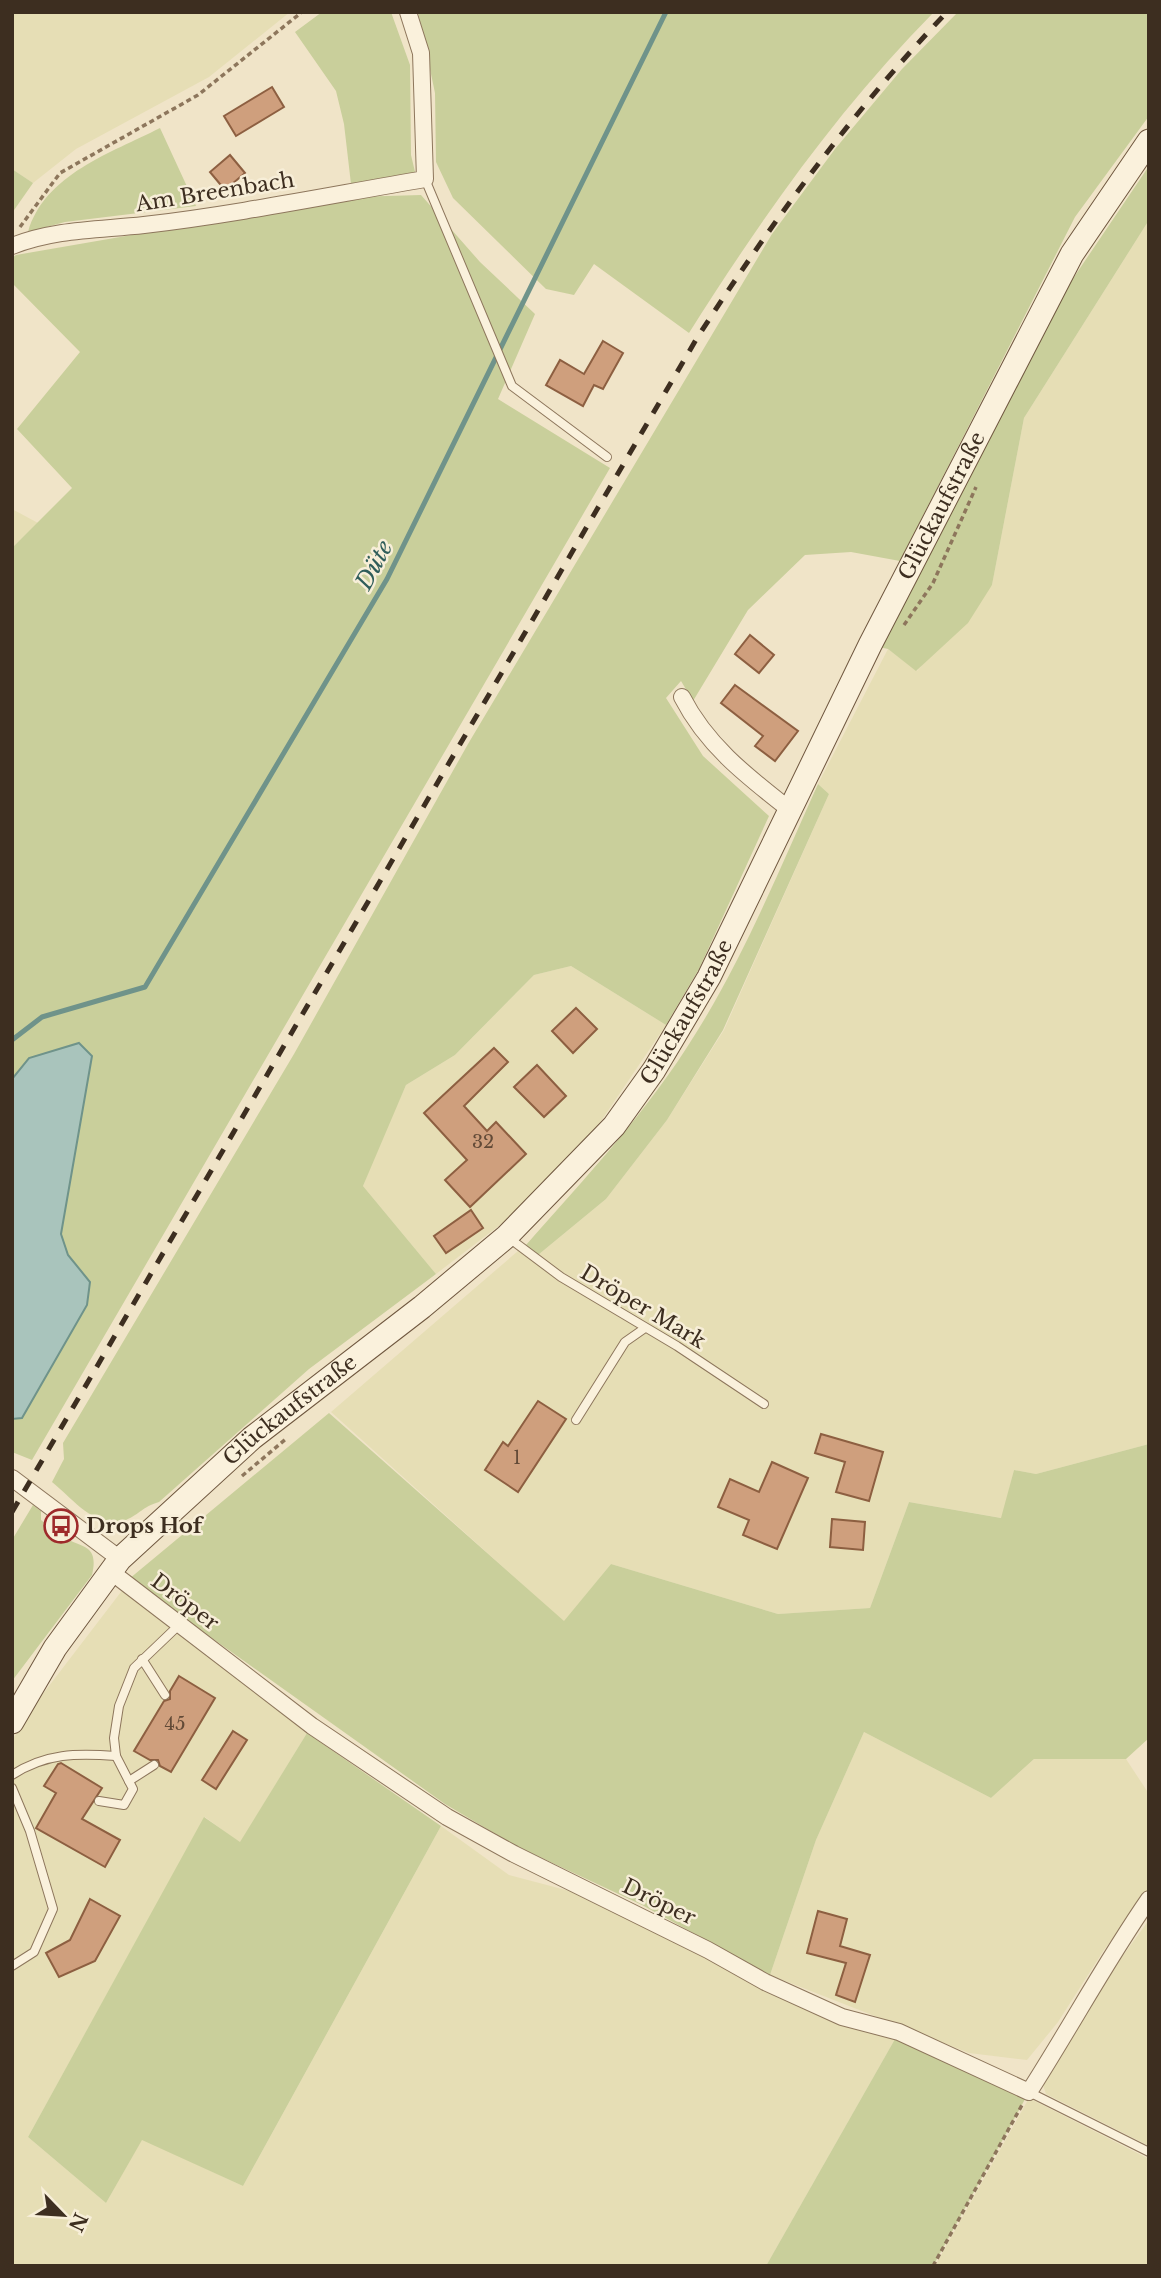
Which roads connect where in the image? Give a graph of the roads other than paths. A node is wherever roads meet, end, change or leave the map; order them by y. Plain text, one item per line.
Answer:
1 (408, 12) edge
2 (1149, 141) edge
3 (425, 179) junction
4 (15, 238) edge
5 (607, 457) dead end
6 (682, 697) dead end
7 (790, 810) junction
8 (507, 1236) junction
9 (645, 1328) junction
10 (764, 1404) dead end
11 (576, 1420) dead end
12 (12, 1478) edge
13 (115, 1565) junction
14 (180, 1624) junction
15 (142, 1659) junction
16 (165, 1695) dead end
17 (12, 1722) edge
18 (117, 1756) junction
19 (154, 1765) dead end
20 (12, 1775) edge
21 (129, 1781) junction
22 (12, 1788) edge
23 (99, 1801) dead end
24 (1149, 1899) edge
25 (12, 1966) edge
26 (1029, 2092) junction
27 (1149, 2151) edge

1 - 3 street
2 - 7 main road, Glückaufstraße
3 - 4 street, Am Breenbach
3 - 5 lane
6 - 7 street
7 - 8 main road, Glückaufstraße
8 - 9 lane, Dröper Mark
8 - 13 main road, Glückaufstraße
9 - 10 lane, Dröper Mark
9 - 11 lane
12 - 13 street, Dröper
13 - 14 street, Dröper
13 - 17 main road, Glückaufstraße
14 - 15 lane
14 - 26 street, Dröper
15 - 16 lane
15 - 18 lane
18 - 20 lane
18 - 21 lane
19 - 21 lane
21 - 23 lane
22 - 25 lane
24 - 26 street
26 - 27 lane

